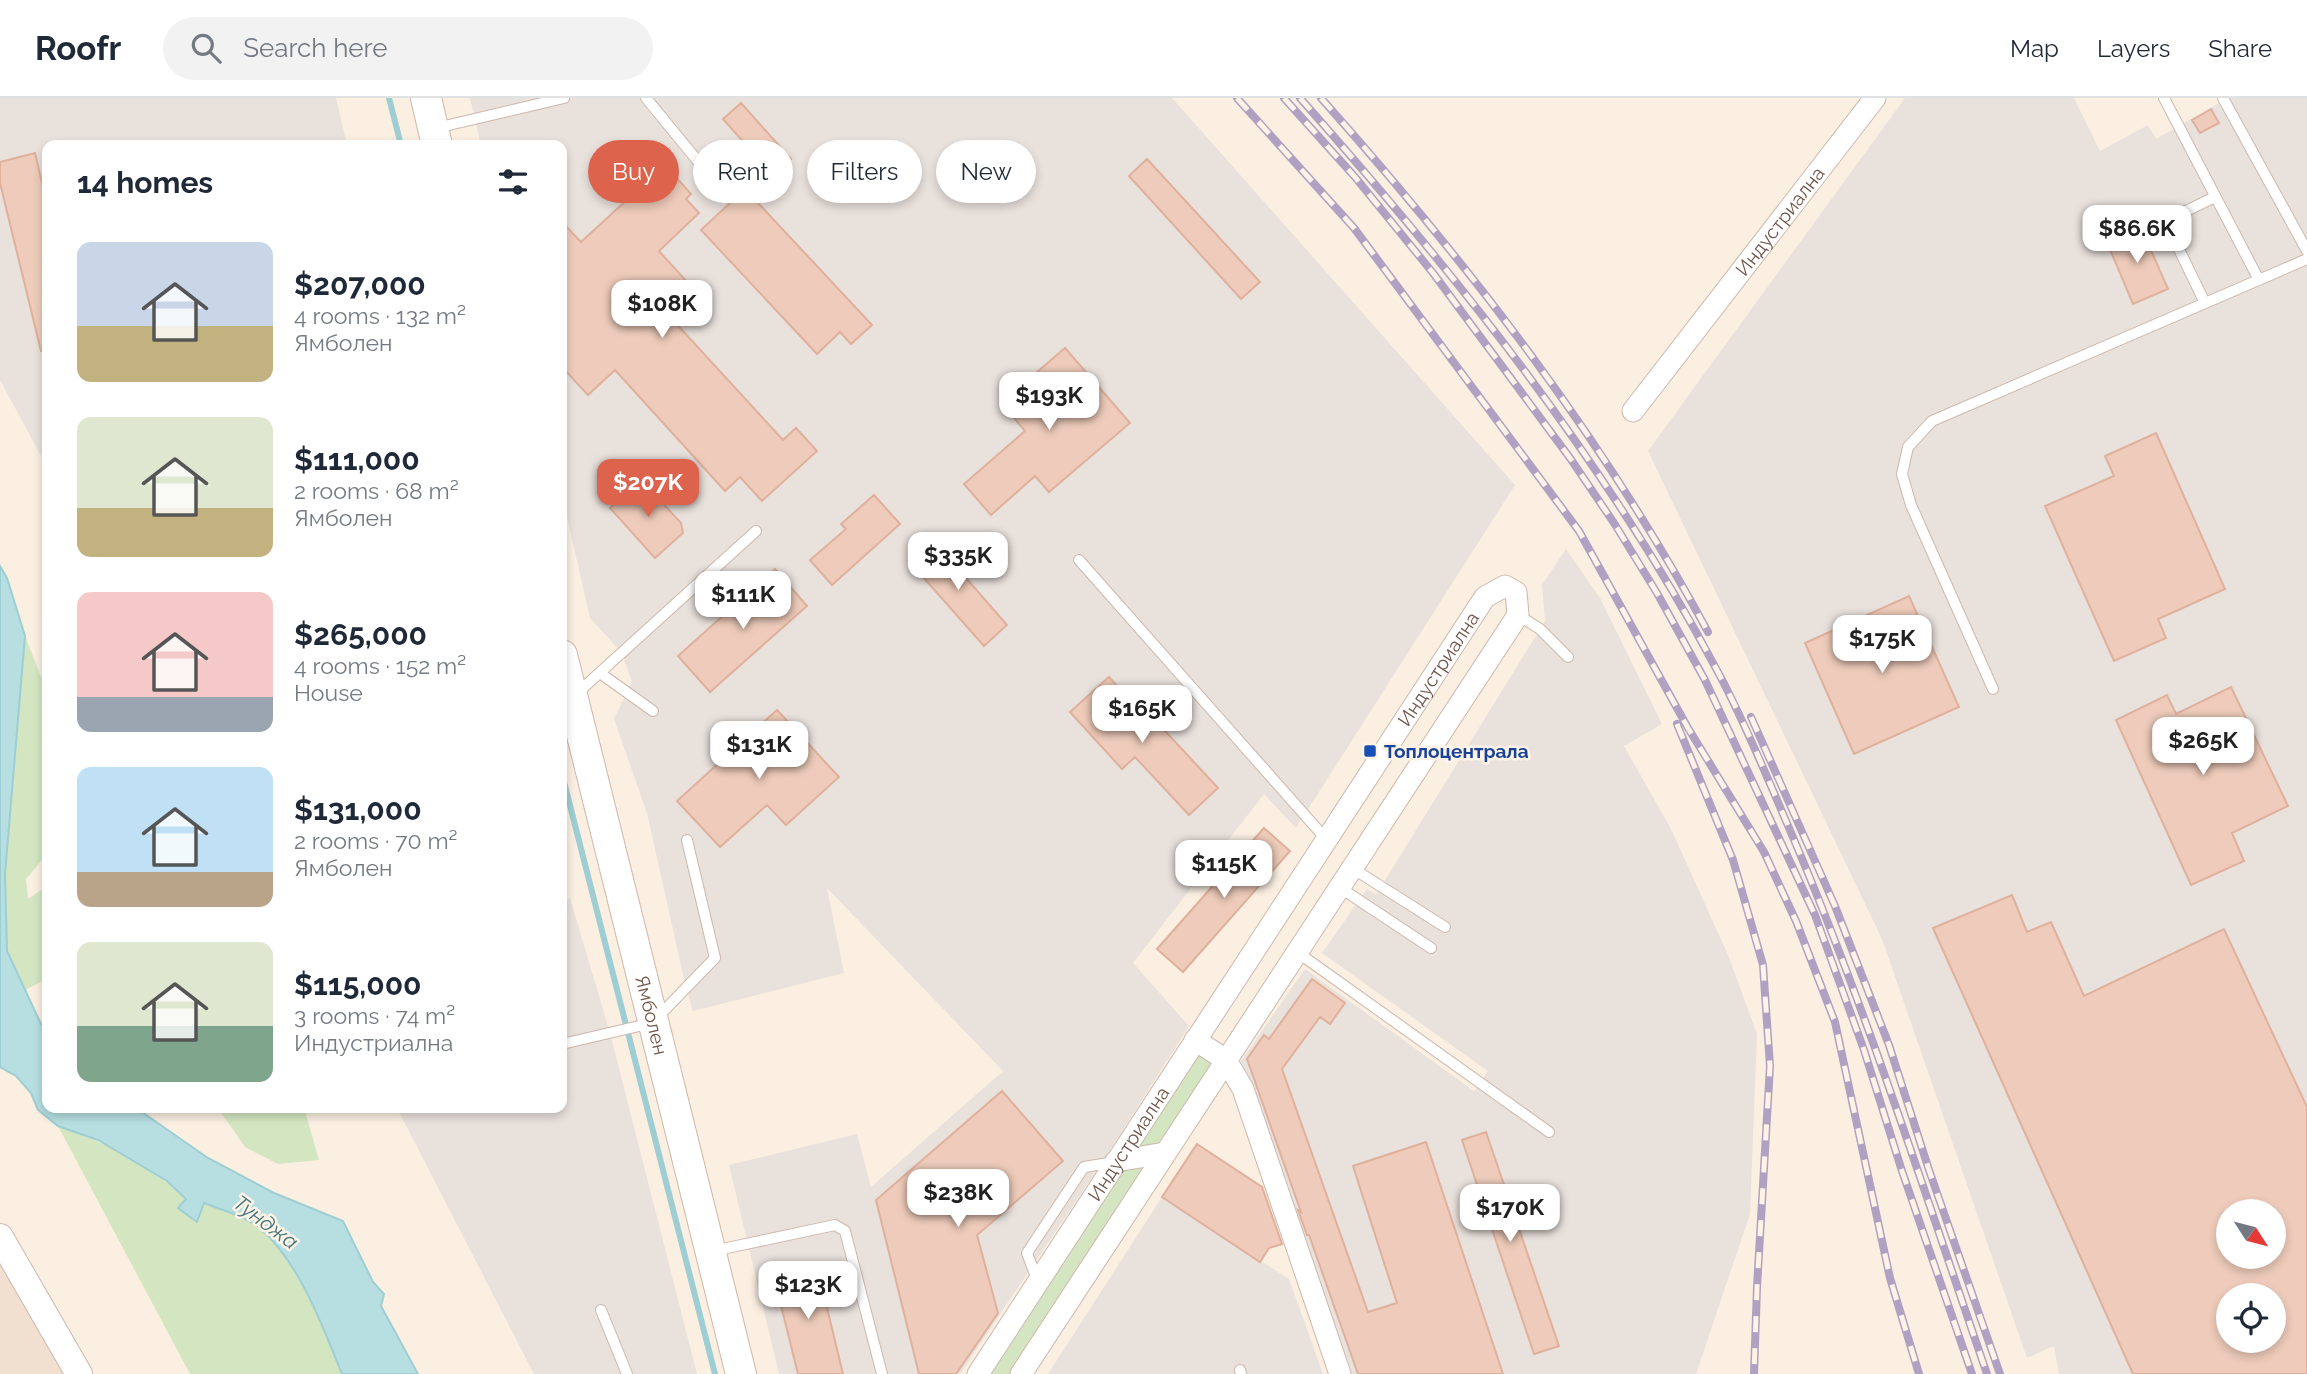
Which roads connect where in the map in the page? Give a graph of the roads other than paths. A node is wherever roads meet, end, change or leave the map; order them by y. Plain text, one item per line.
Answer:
1 (426, 98) edge
2 (564, 98) edge
3 (646, 98) edge
4 (1875, 98) edge
5 (2164, 98) edge
6 (2223, 98) edge
7 (435, 137) edge
8 (693, 155) edge
9 (2215, 197) junction
10 (2307, 251) edge
11 (2307, 259) edge
12 (2259, 280) junction
13 (2205, 303) junction
14 (1633, 411) dead end
15 (756, 531) dead end
16 (1079, 560) dead end
17 (1518, 615) junction
18 (1568, 657) dead end
19 (600, 673) junction
20 (567, 678) edge
21 (1993, 689) dead end
22 (572, 698) junction
23 (653, 711) dead end
24 (1326, 839) junction
25 (687, 840) dead end
26 (1352, 868) junction
27 (1339, 887) junction
28 (1445, 927) dead end
29 (1431, 948) dead end
30 (1297, 952) junction
31 (652, 1023) junction
32 (1195, 1040) junction
33 (567, 1043) edge
34 (1226, 1060) junction
35 (1549, 1132) dead end
36 (1166, 1153) junction
37 (1116, 1161) junction
38 (0, 1237) edge
39 (710, 1252) junction
40 (1038, 1282) junction
41 (601, 1310) dead end
42 (1054, 1323) junction
43 (79, 1374) edge
44 (627, 1374) edge
45 (741, 1374) edge
46 (882, 1374) edge
47 (978, 1374) edge
48 (1021, 1374) edge
49 (1340, 1374) edge

1 - 7 main road
2 - 7 lane
3 - 8 lane
4 - 14 street, Индустриална
5 - 9 lane
6 - 10 lane
9 - 12 lane
9 - 13 lane
11 - 12 lane
12 - 13 lane
13 - 21 lane
15 - 19 lane
16 - 24 lane
17 - 18 lane
17 - 24 street, Индустриална
17 - 26 street, Индустриална
19 - 22 lane
19 - 23 lane
20 - 22 main road, Ямболен
22 - 31 main road, Ямболен
24 - 26 street
24 - 32 street, Индустриална
25 - 31 lane
26 - 27 street, Индустриална
26 - 28 lane
27 - 29 lane
27 - 30 street, Индустриална
30 - 34 street, Индустриална
30 - 35 lane
31 - 33 lane
31 - 39 main road, Ямболен
32 - 34 street
32 - 37 street, Индустриална
34 - 36 street, Индустриална
34 - 49 street
36 - 37 street
36 - 42 street, Индустриална
37 - 40 street, Индустриална
38 - 43 street
39 - 45 main road, Ямболен
39 - 46 lane
40 - 42 street
40 - 47 street, Индустриална
41 - 44 lane
42 - 48 street, Индустриална

